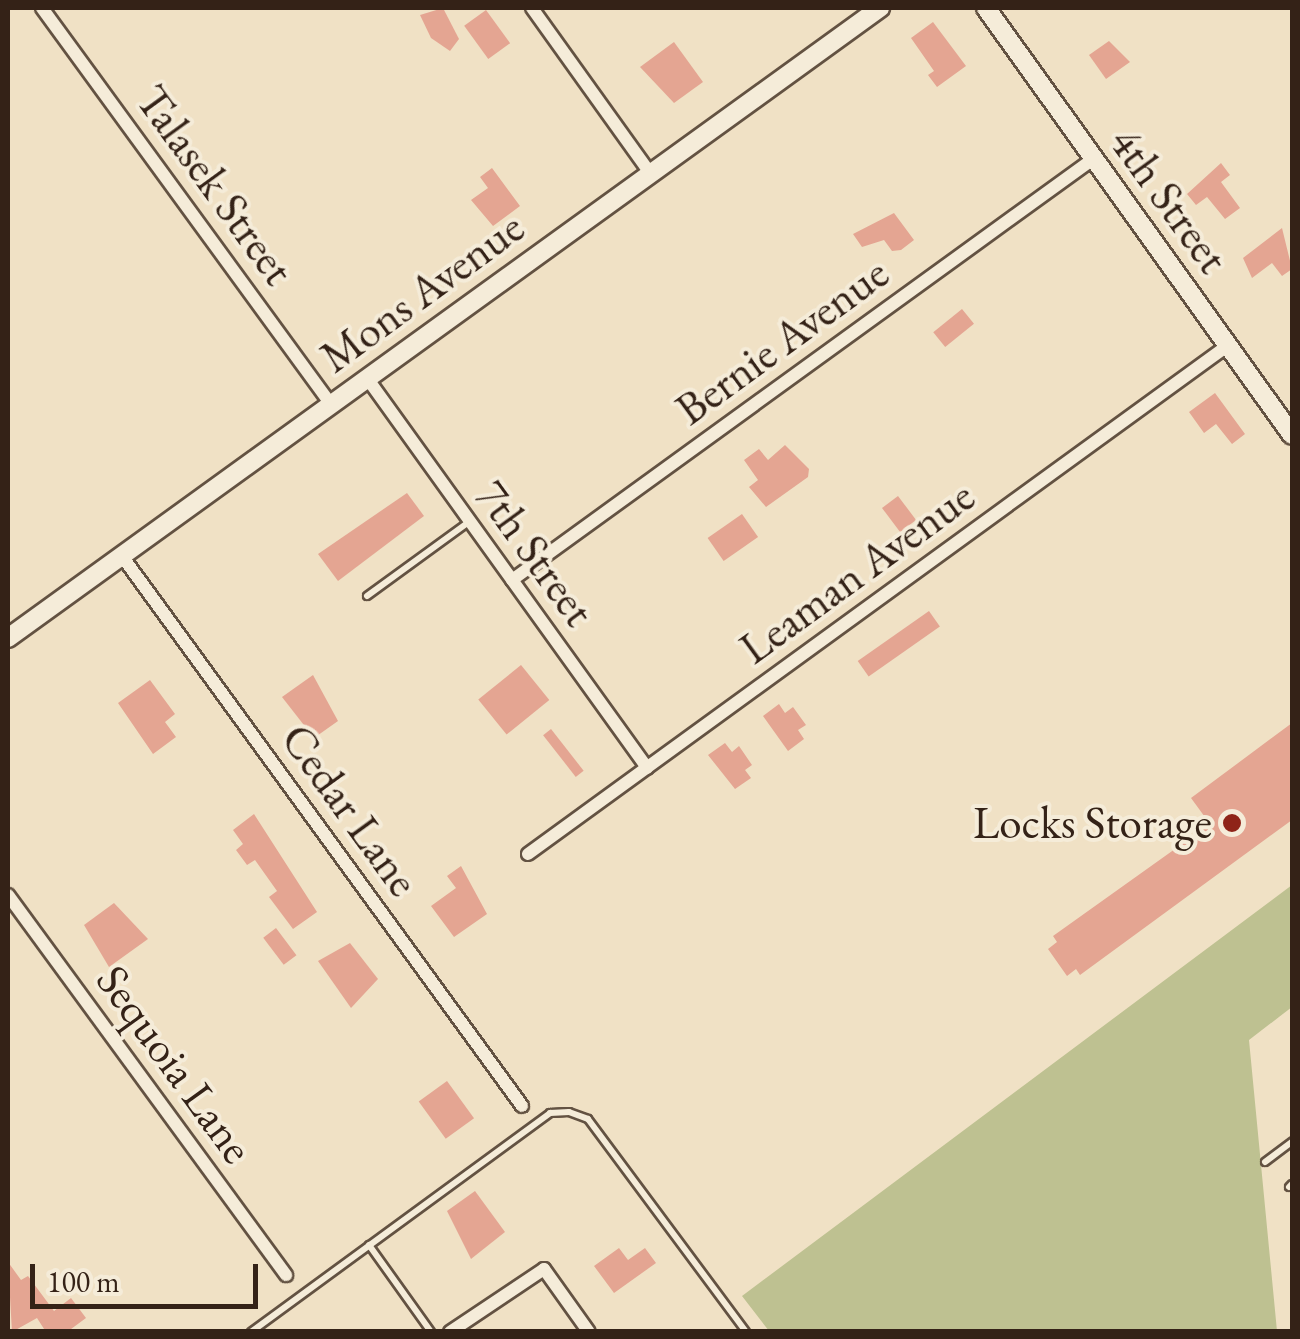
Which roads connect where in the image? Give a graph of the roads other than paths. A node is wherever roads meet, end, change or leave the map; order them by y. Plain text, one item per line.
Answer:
1 (42, 8) edge
2 (532, 8) edge
3 (880, 8) edge
4 (986, 8) edge
5 (1092, 159) junction
6 (650, 173) junction
7 (1227, 346) junction
8 (367, 378) junction
9 (332, 404) junction
10 (1292, 435) edge
11 (470, 521) junction
12 (122, 556) junction
13 (512, 580) junction
14 (367, 596) dead end
15 (8, 638) edge
16 (647, 768) junction
17 (528, 854) dead end
18 (8, 895) edge
19 (522, 1106) dead end
20 (1292, 1142) edge
21 (1265, 1162) dead end
22 (370, 1245) junction
23 (286, 1274) dead end
24 (251, 1332) edge
25 (432, 1332) edge
26 (450, 1332) edge
27 (589, 1332) edge
28 (746, 1332) edge

1 - 9 street, Talasek Street
2 - 6 street
3 - 6 street, Mons Avenue
4 - 5 street, 4th Street
5 - 7 street, 4th Street
5 - 13 street, Bernie Avenue
6 - 8 street, Mons Avenue
7 - 10 street, 4th Street
7 - 16 street, Leaman Avenue
8 - 9 street, Mons Avenue
8 - 11 street, 7th Street
9 - 12 street, Mons Avenue
11 - 13 street, 7th Street
11 - 14 lane
12 - 15 street, Mons Avenue
12 - 19 street, Cedar Lane
13 - 16 street, 7th Street
16 - 17 street, Leaman Avenue
18 - 23 street, Sequoia Lane
20 - 21 lane
22 - 24 lane
22 - 25 lane
22 - 28 lane
26 - 27 street

